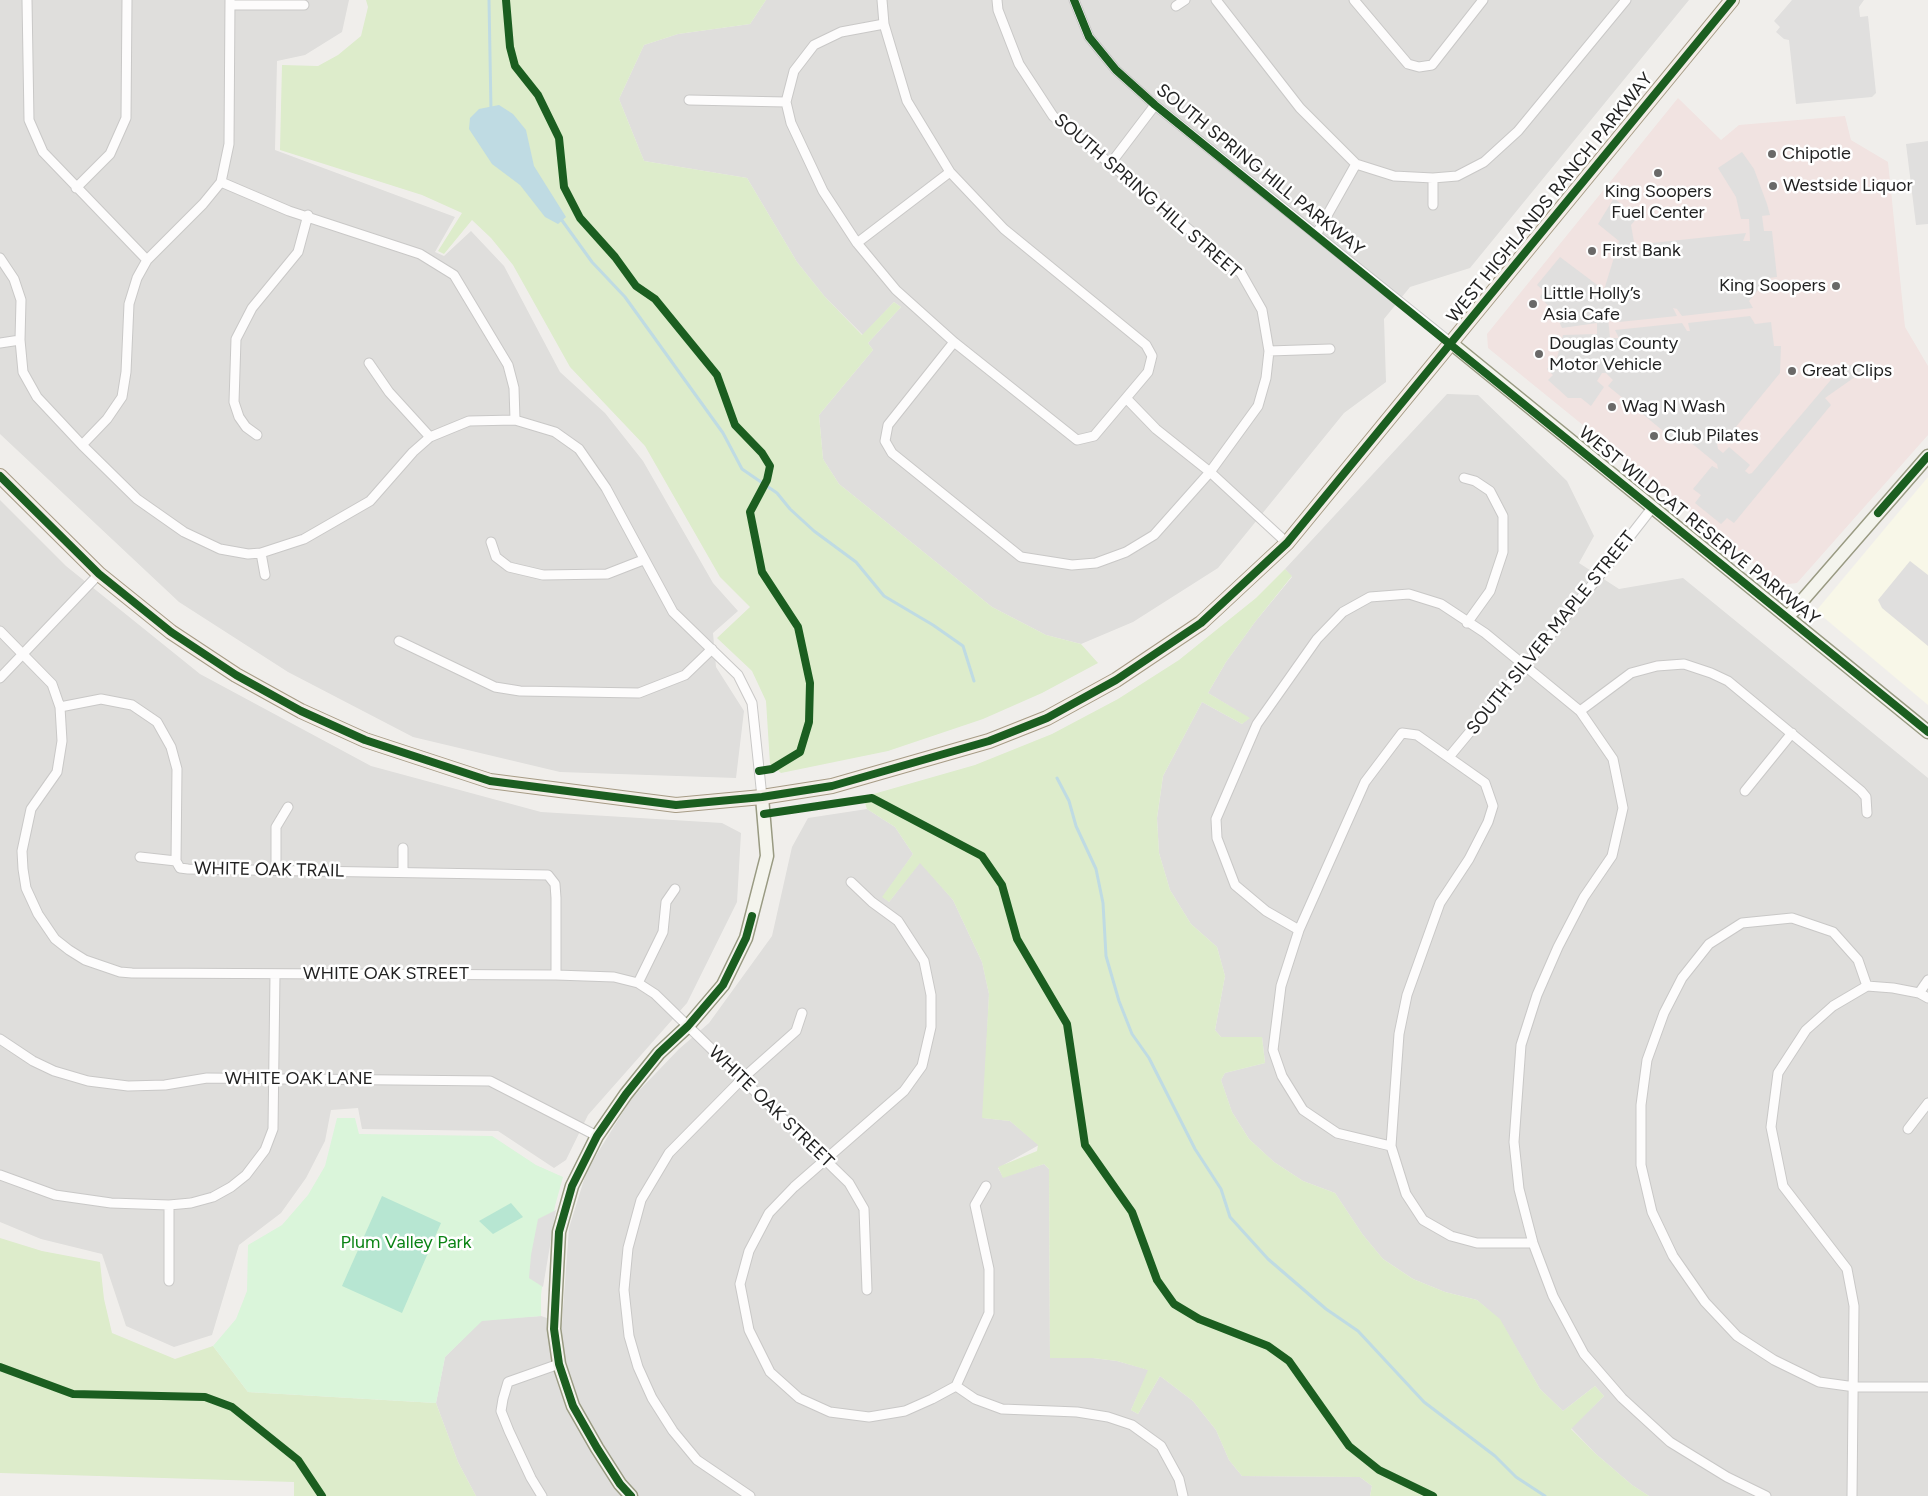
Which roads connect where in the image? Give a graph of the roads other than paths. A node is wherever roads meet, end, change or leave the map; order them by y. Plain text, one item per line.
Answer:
1 (27, 0) edge
2 (127, 0) edge
3 (882, 0) edge
4 (997, 0) edge
5 (1074, 0) edge
6 (1185, 0) edge
7 (1216, 0) edge
8 (1354, 0) edge
9 (1483, 0) edge
10 (1626, 0) edge
11 (1732, 0) edge
12 (230, 3) edge
13 (304, 5) dead end
14 (1176, 6) dead end
15 (884, 24) junction
16 (688, 100) dead end
17 (786, 102) junction
18 (1155, 106) junction
19 (1111, 163) junction
20 (1356, 164) junction
21 (950, 172) junction
22 (1433, 178) junction
23 (221, 182) junction
24 (76, 188) junction
25 (1433, 205) dead end
26 (308, 215) junction
27 (1316, 235) junction
28 (857, 243) junction
29 (0, 258) edge
30 (147, 260) junction
31 (20, 340) junction
32 (954, 342) junction
33 (0, 343) edge
34 (1451, 343) junction
35 (1330, 349) dead end
36 (1269, 351) junction
37 (369, 363) dead end
38 (1126, 398) junction
39 (515, 420) junction
40 (257, 435) dead end
41 (430, 437) junction
42 (82, 445) junction
43 (1928, 456) edge
44 (1210, 472) junction
45 (0, 476) edge
46 (1464, 478) dead end
47 (1652, 508) junction
48 (491, 542) dead end
49 (1288, 542) junction
50 (261, 553) junction
51 (643, 560) junction
52 (99, 574) junction
53 (265, 575) dead end
54 (1788, 617) junction
55 (1467, 623) junction
56 (0, 631) edge
57 (399, 641) dead end
58 (712, 649) junction
59 (23, 653) junction
60 (1523, 666) junction
61 (0, 678) edge
62 (60, 707) junction
63 (1580, 711) junction
64 (1928, 732) edge
65 (1792, 733) junction
66 (1449, 757) junction
67 (1745, 791) dead end
68 (762, 797) junction
69 (288, 807) dead end
70 (1867, 813) dead end
71 (403, 848) dead end
72 (140, 858) dead end
73 (176, 861) junction
74 (276, 870) junction
75 (403, 872) junction
76 (851, 882) dead end
77 (675, 889) dead end
78 (1299, 930) junction
79 (275, 974) junction
80 (556, 975) junction
81 (1928, 980) edge
82 (638, 983) junction
83 (1867, 986) junction
84 (1919, 993) junction
85 (1928, 998) edge
86 (802, 1013) dead end
87 (688, 1026) junction
88 (0, 1039) edge
89 (274, 1079) junction
90 (742, 1079) junction
91 (1928, 1104) edge
92 (1908, 1128) dead end
93 (597, 1136) junction
94 (1391, 1146) junction
95 (824, 1158) junction
96 (0, 1175) edge
97 (986, 1186) dead end
98 (169, 1205) junction
99 (1534, 1243) junction
100 (169, 1281) dead end
101 (867, 1290) dead end
102 (559, 1364) junction
103 (956, 1386) junction
104 (1928, 1387) edge
105 (1855, 1388) junction
106 (542, 1496) edge
107 (631, 1496) edge
108 (750, 1496) edge
109 (1183, 1496) edge
110 (1766, 1496) edge
111 (1852, 1496) edge

1 - 24 street
2 - 24 street
3 - 15 street
4 - 19 street, SOUTH SPRING HILL STREET
5 - 18 street, SOUTH SPRING HILL PARKWAY
6 - 14 street
7 - 20 street
8 - 9 street
10 - 22 street
11 - 34 main road, WEST HIGHLANDS RANCH PARKWAY
12 - 13 street
12 - 23 street
15 - 17 street
15 - 21 street
16 - 17 street
17 - 28 street
18 - 19 street
18 - 27 street, SOUTH SPRING HILL PARKWAY
19 - 36 street, SOUTH SPRING HILL STREET
20 - 22 street
20 - 27 street
21 - 28 street
21 - 38 street
22 - 25 street
23 - 26 street
23 - 30 street
24 - 30 street
26 - 39 street
26 - 40 street
27 - 34 street, SOUTH SPRING HILL PARKWAY
28 - 32 street
29 - 31 street
30 - 42 street
31 - 33 street
31 - 42 street
32 - 38 street
32 - 44 street, SOUTH SPRING HILL STREET
34 - 47 street, WEST WILDCAT RESERVE PARKWAY
34 - 49 main road, WEST HIGHLANDS RANCH PARKWAY
35 - 36 street
36 - 44 street, SOUTH SPRING HILL STREET
37 - 41 street
38 - 44 street
39 - 41 street
39 - 51 street
41 - 50 street
42 - 50 street
43 - 54 street
44 - 49 street
45 - 52 main road, WEST HIGHLANDS RANCH PARKWAY
46 - 55 street
47 - 54 street, WEST WILDCAT RESERVE PARKWAY
47 - 60 street, SOUTH SILVER MAPLE STREET
48 - 51 street
49 - 68 main road, WEST HIGHLANDS RANCH PARKWAY
50 - 53 street
51 - 58 street
52 - 59 street
52 - 68 main road, WEST HIGHLANDS RANCH PARKWAY
54 - 64 street, WEST WILDCAT RESERVE PARKWAY
55 - 60 street
55 - 78 street
56 - 59 street, WHITE OAK STREET
57 - 58 street
58 - 68 street
59 - 61 street
59 - 62 street, WHITE OAK STREET
60 - 63 street
60 - 66 street, SOUTH SILVER MAPLE STREET
62 - 73 street
62 - 79 street, WHITE OAK STREET
63 - 65 street
63 - 99 street
65 - 67 street
65 - 70 street
66 - 78 street
66 - 94 street
68 - 87 street
69 - 74 street
71 - 75 street
72 - 73 street, WHITE OAK TRAIL
73 - 74 street, WHITE OAK TRAIL
74 - 75 street, WHITE OAK TRAIL
75 - 80 street, WHITE OAK TRAIL
76 - 95 street
77 - 82 street
78 - 94 street
79 - 80 street, WHITE OAK STREET
79 - 89 street
80 - 82 street, WHITE OAK STREET
81 - 84 street
82 - 87 street, WHITE OAK STREET
83 - 84 street
83 - 105 street
83 - 105 street
84 - 85 street
86 - 90 street
87 - 90 street, WHITE OAK STREET
87 - 93 street
88 - 89 street, WHITE OAK LANE
89 - 93 street, WHITE OAK LANE
89 - 98 street
90 - 95 street, WHITE OAK STREET
90 - 108 street
91 - 92 street
93 - 102 street
94 - 99 street
95 - 101 street, WHITE OAK STREET
95 - 103 street
96 - 98 street
97 - 103 street
98 - 100 street
99 - 110 street
102 - 106 street
102 - 107 street
103 - 109 street
104 - 105 street
105 - 111 street

